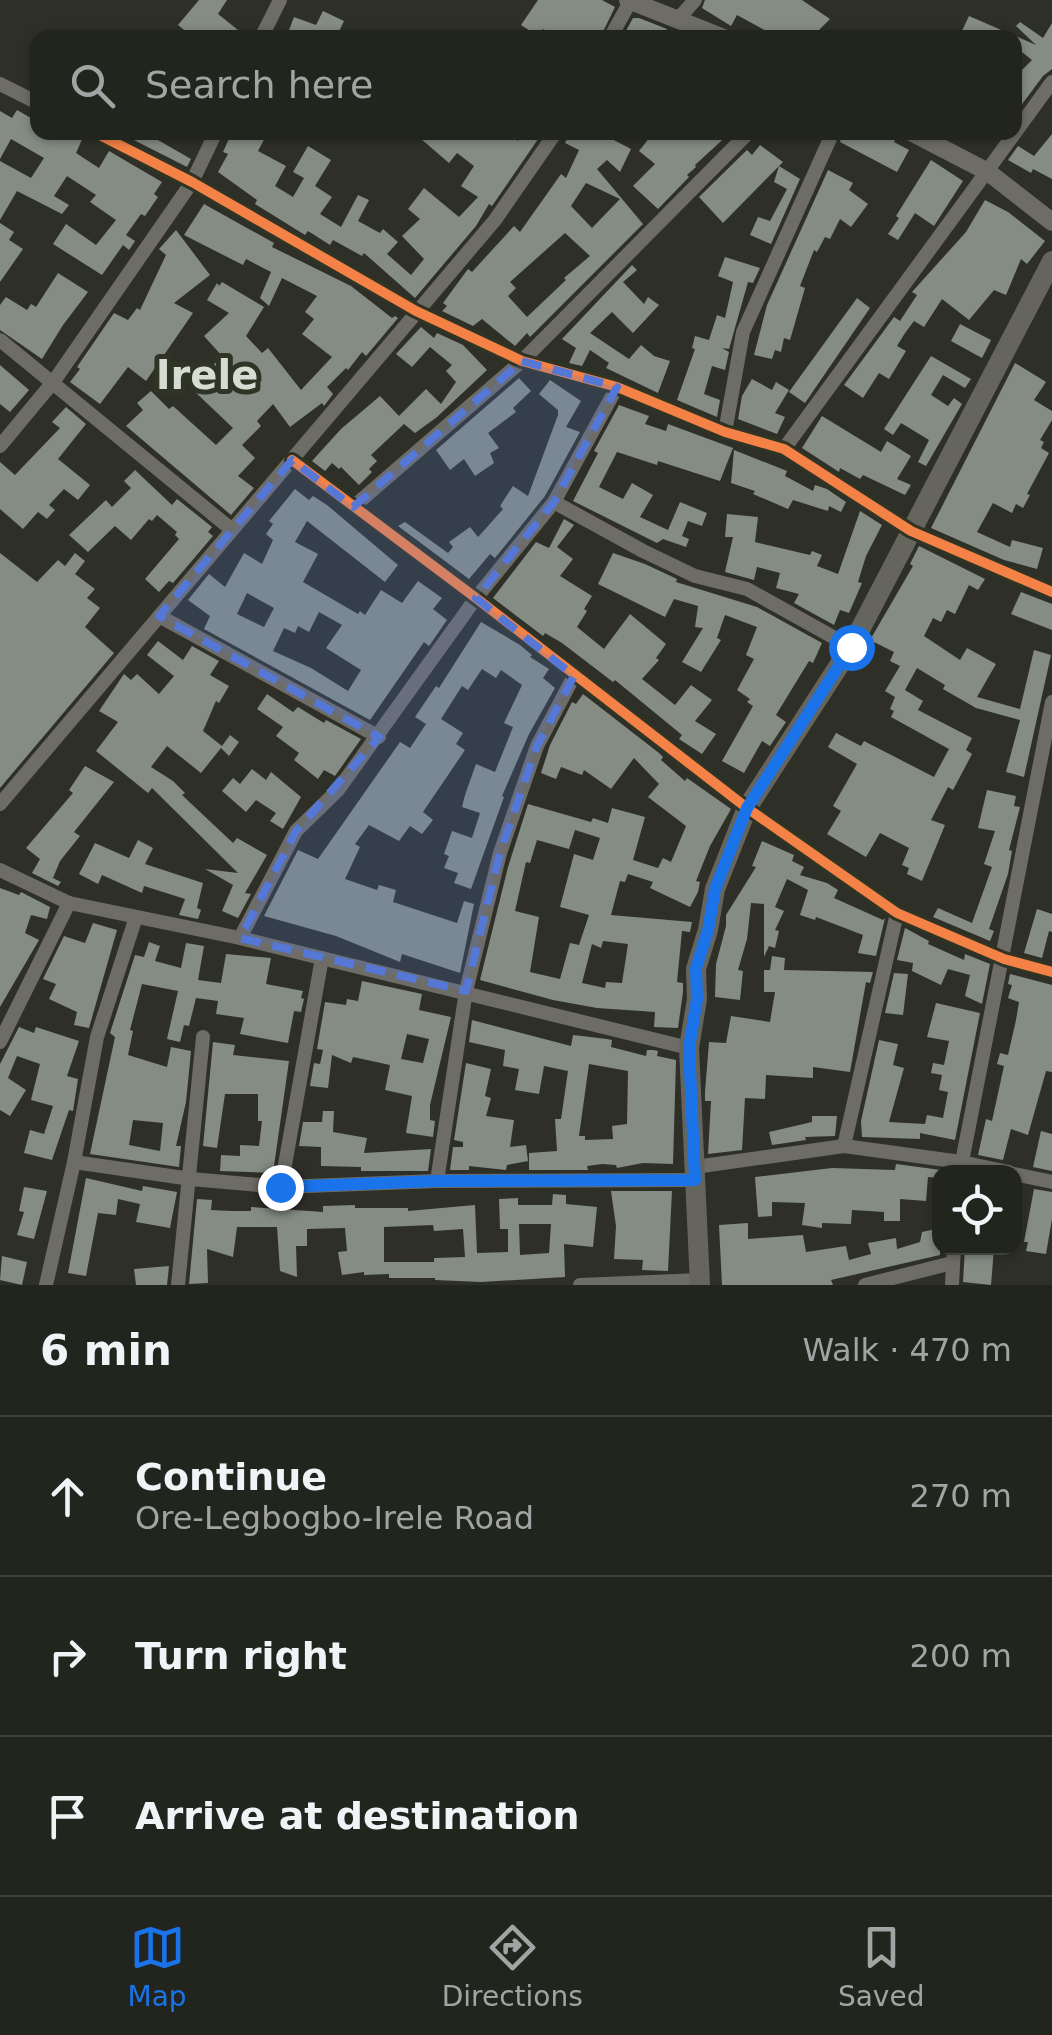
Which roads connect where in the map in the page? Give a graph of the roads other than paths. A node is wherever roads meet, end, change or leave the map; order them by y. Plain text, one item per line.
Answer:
1 (280, 0) edge
2 (630, 0) edge
3 (695, 0) edge
4 (679, 18) junction
5 (266, 30) edge
6 (614, 30) edge
7 (706, 30) edge
8 (1052, 82) edge
9 (0, 84) edge
10 (30, 99) edge
11 (1022, 124) edge
12 (110, 140) edge
13 (212, 140) edge
14 (550, 140) edge
15 (741, 140) edge
16 (828, 140) edge
17 (926, 140) edge
18 (1011, 140) edge
19 (988, 172) junction
20 (192, 182) junction
21 (1052, 222) edge
22 (1052, 261) edge
23 (416, 311) junction
24 (0, 340) edge
25 (522, 361) junction
26 (54, 381) junction
27 (617, 387) junction
28 (724, 432) junction
29 (0, 446) edge
30 (784, 449) junction
31 (292, 460) junction
32 (554, 502) junction
33 (353, 508) junction
34 (231, 530) junction
35 (911, 530) junction
36 (1052, 592) edge
37 (476, 598) junction
38 (159, 616) junction
39 (851, 647) junction
40 (574, 676) junction
41 (1052, 702) edge
42 (378, 737) junction
43 (0, 804) edge
44 (747, 808) junction
45 (0, 870) edge
46 (69, 903) junction
47 (897, 914) junction
48 (136, 917) junction
49 (240, 938) junction
50 (322, 958) junction
51 (1004, 959) junction
52 (1052, 972) edge
53 (466, 991) junction
54 (203, 1037) dead end
55 (0, 1042) edge
56 (689, 1048) junction
57 (844, 1146) junction
58 (74, 1162) junction
59 (949, 1165) edge
60 (960, 1165) edge
61 (695, 1174) junction
62 (1022, 1175) edge
63 (191, 1179) junction
64 (437, 1181) junction
65 (1052, 1182) edge
66 (280, 1187) junction
67 (953, 1255) edge
68 (700, 1283) edge
69 (46, 1285) edge
70 (178, 1285) edge
71 (580, 1285) edge
72 (865, 1285) edge
73 (952, 1285) edge

1 - 5 street
2 - 4 street
2 - 6 street
3 - 4 street
4 - 7 street
8 - 11 street
9 - 10 street
12 - 20 street
13 - 20 street
14 - 23 street
15 - 25 street
16 - 28 street
17 - 19 street
18 - 19 street
19 - 21 street
19 - 30 street
20 - 23 street
20 - 26 street
22 - 35 main road
23 - 25 street
23 - 31 street
24 - 26 street
25 - 27 street
25 - 33 street
26 - 29 street
26 - 34 street
27 - 28 street
27 - 32 street
28 - 30 street
30 - 35 street
31 - 33 street
31 - 34 street
32 - 37 street
32 - 39 street
33 - 37 street
34 - 38 street
35 - 36 street
35 - 39 main road
37 - 40 street
37 - 42 street
38 - 42 street
38 - 43 street
39 - 44 main road
40 - 44 street
40 - 53 street
41 - 51 street
42 - 49 street
44 - 47 street
44 - 56 main road
45 - 46 street
46 - 48 street
46 - 55 street
47 - 51 street
47 - 57 street
48 - 49 street
48 - 58 street
49 - 50 street
50 - 53 street
50 - 66 street
51 - 52 street
51 - 60 street
53 - 56 street
53 - 64 street
54 - 63 street
56 - 61 main road
57 - 59 street
57 - 61 street
58 - 63 street
58 - 69 street
61 - 64 street
61 - 68 main road
62 - 65 street
63 - 66 street
63 - 70 street
64 - 66 street
67 - 72 street
67 - 73 street
68 - 71 street

